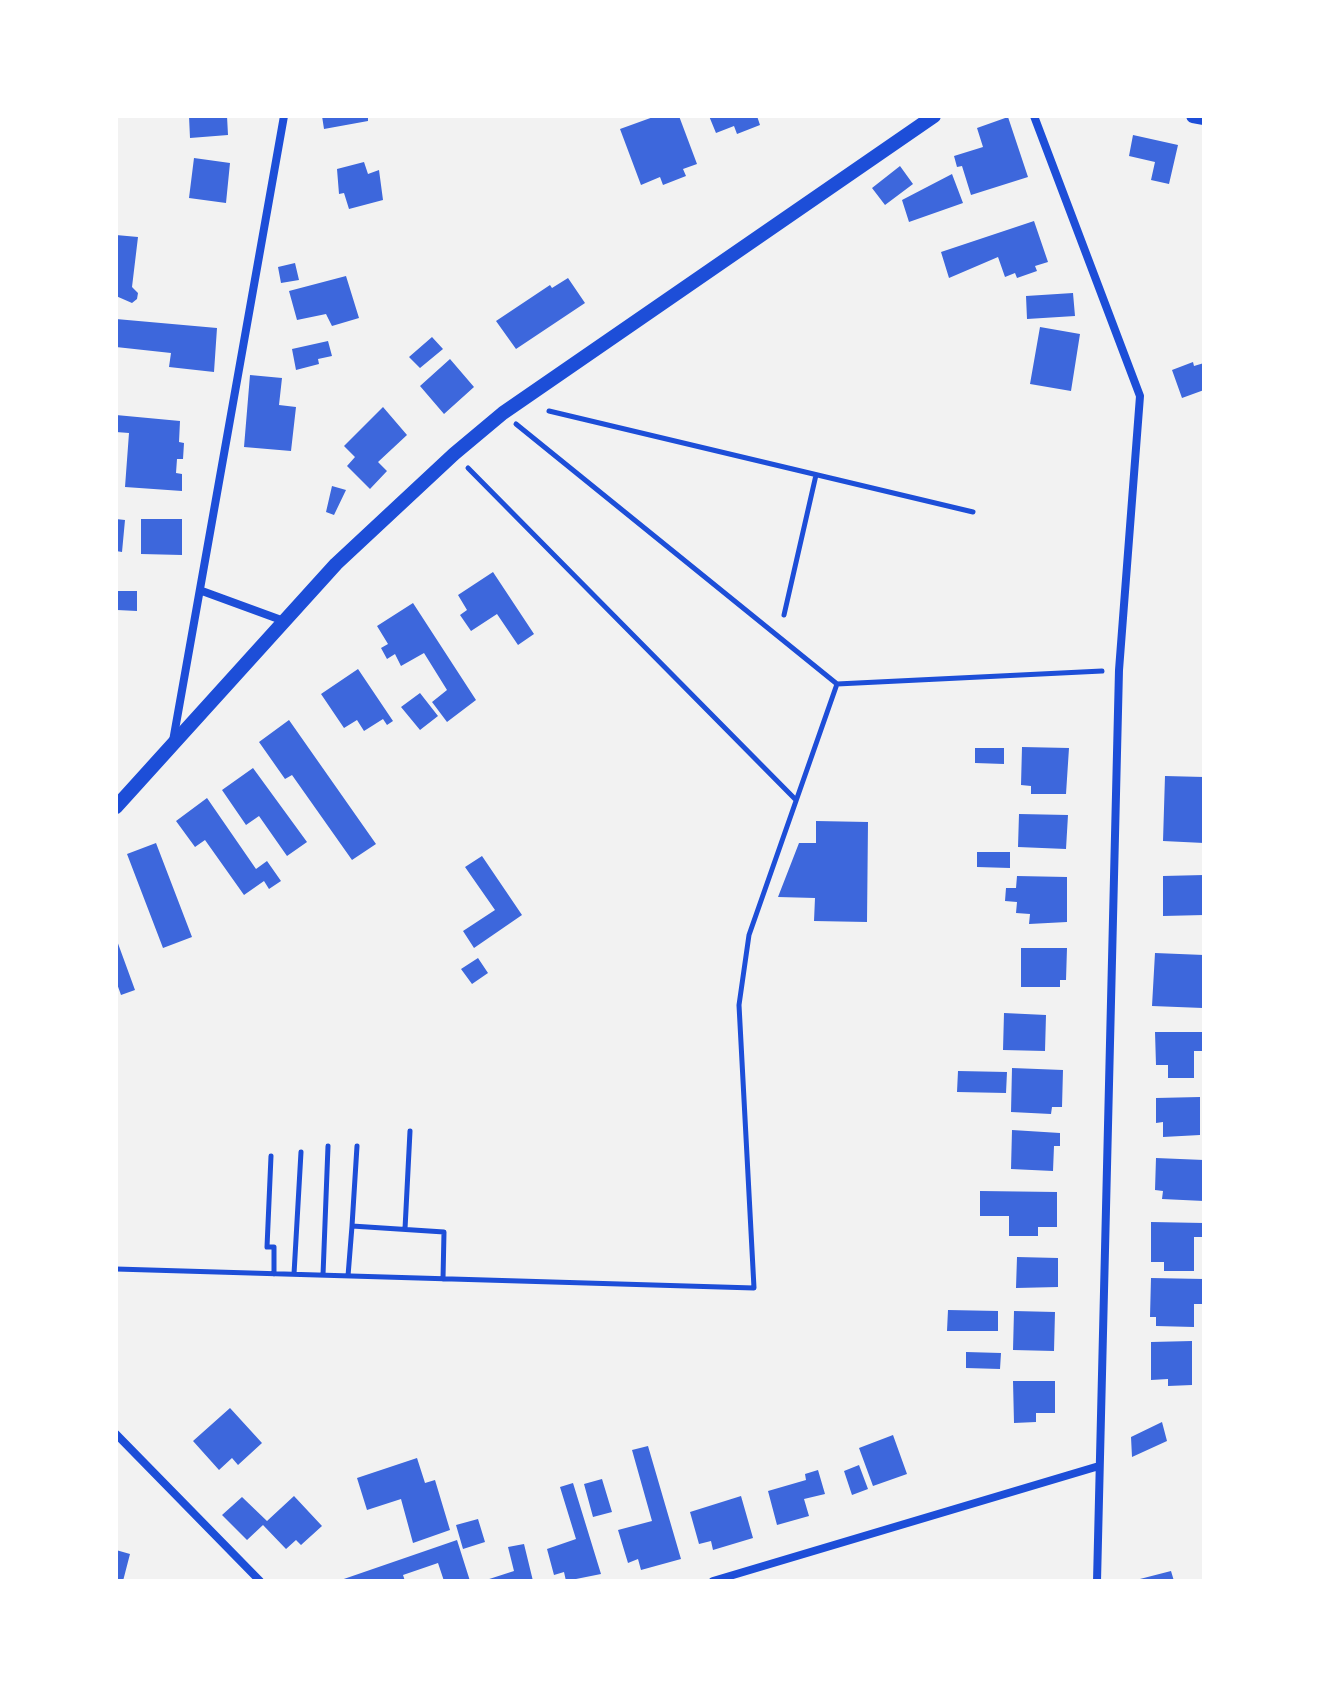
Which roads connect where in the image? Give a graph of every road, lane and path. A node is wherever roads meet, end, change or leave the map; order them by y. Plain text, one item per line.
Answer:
1 (284, 116) edge
2 (934, 116) edge
3 (1034, 116) edge
4 (1193, 116) edge
5 (1204, 118) edge
6 (549, 411) dead end
7 (503, 413) junction
8 (454, 454) junction
9 (816, 475) junction
10 (973, 512) dead end
11 (202, 591) junction
12 (784, 615) dead end
13 (284, 621) junction
14 (1119, 670) junction
15 (837, 684) junction
16 (173, 745) junction
17 (796, 800) junction
18 (116, 807) edge
19 (410, 1131) dead end
20 (328, 1146) dead end
21 (357, 1146) dead end
22 (301, 1152) dead end
23 (271, 1156) dead end
24 (352, 1226) junction
25 (405, 1229) junction
26 (116, 1269) edge
27 (274, 1274) junction
28 (294, 1274) junction
29 (323, 1275) junction
30 (348, 1276) junction
31 (443, 1279) junction
32 (116, 1434) edge
33 (1099, 1466) junction
34 (260, 1581) edge
35 (713, 1581) edge
36 (1097, 1581) edge

1 - 11 street
2 - 7 street
3 - 14 street
4 - 5 street
6 - 9 path
7 - 8 street
7 - 15 path
8 - 13 street
8 - 17 path
9 - 10 path
9 - 12 path
11 - 13 street
11 - 16 street
13 - 16 street
14 - 15 path
14 - 33 street
15 - 17 path
16 - 18 street
17 - 31 path
19 - 25 path
20 - 29 path
21 - 24 path
22 - 28 path
23 - 27 path
24 - 25 path
24 - 30 path
25 - 31 path
26 - 27 path
27 - 28 path
28 - 29 path
29 - 30 path
30 - 31 path
32 - 34 street
33 - 35 street
33 - 36 street

